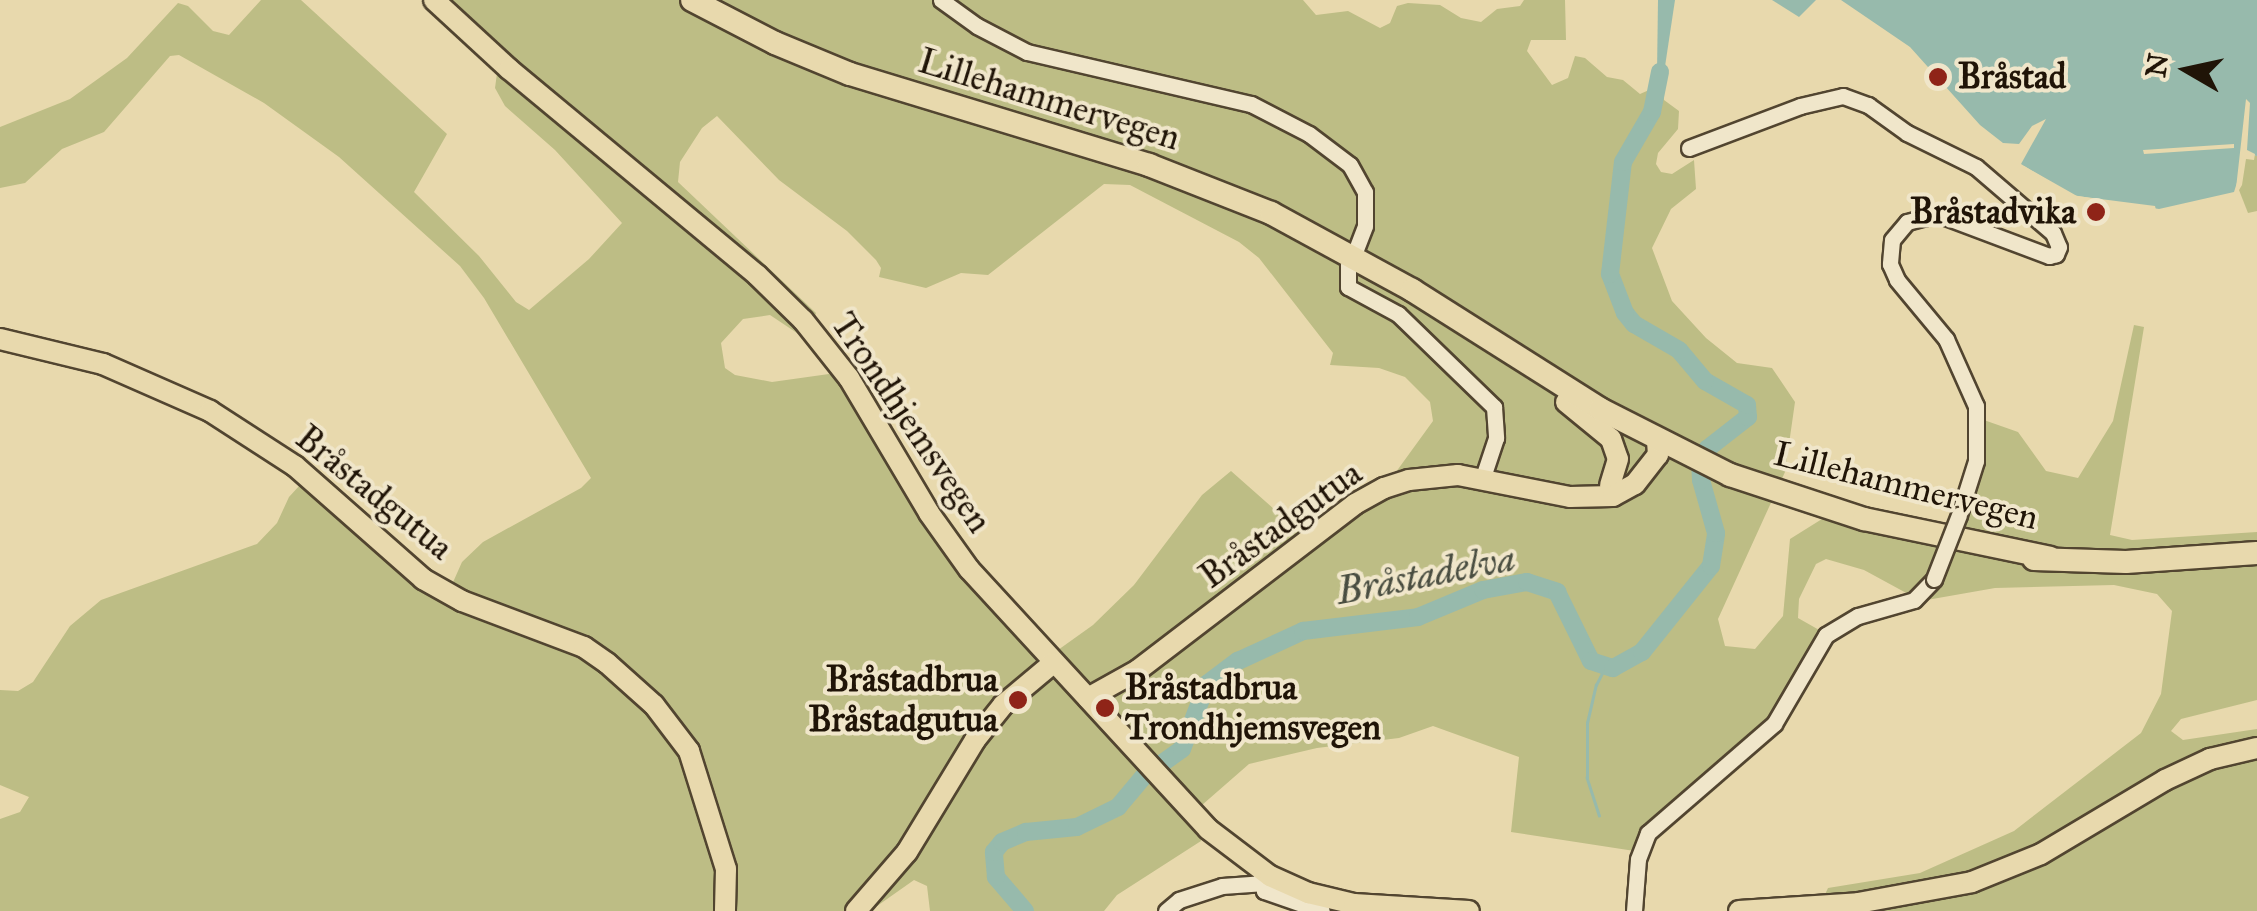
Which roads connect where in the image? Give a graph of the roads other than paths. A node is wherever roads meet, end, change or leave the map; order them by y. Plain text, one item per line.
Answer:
1 (434, 0) edge
2 (692, 0) edge
3 (941, 0) edge
4 (1688, 148) dead end
5 (1382, 274) junction
6 (0, 339) edge
7 (1566, 402) junction
8 (1663, 452) junction
9 (1482, 477) junction
10 (1602, 490) junction
11 (2257, 553) edge
12 (1053, 663) junction
13 (1088, 698) junction
14 (2257, 748) edge
15 (1261, 876) junction
16 (726, 911) edge
17 (856, 911) edge
18 (1166, 911) edge
19 (1322, 911) edge
20 (1451, 911) edge
21 (1469, 911) edge
22 (1634, 911) edge
23 (1739, 911) edge

1 - 12 main road, Trondhjemsvegen
2 - 5 highway, Lillehammervegen
3 - 9 street
4 - 22 street, bridge
5 - 7 highway, Lillehammervegen
5 - 8 highway, Lillehammervegen
6 - 16 main road, Bråstadgutua
7 - 8 highway, Lillehammervegen
7 - 10 main road
8 - 10 main road
8 - 11 highway, Lillehammervegen
9 - 10 main road, Bråstadgutua
9 - 13 main road, Bråstadgutua
12 - 13 main road, Trondhjemsvegen
12 - 17 main road
13 - 15 main road, Trondhjemsvegen
14 - 23 main road
15 - 18 street
15 - 19 street, Trondhjemsvegen
15 - 20 main road, Trondhjemsvegen
20 - 21 main road, Trondhjemsvegen

